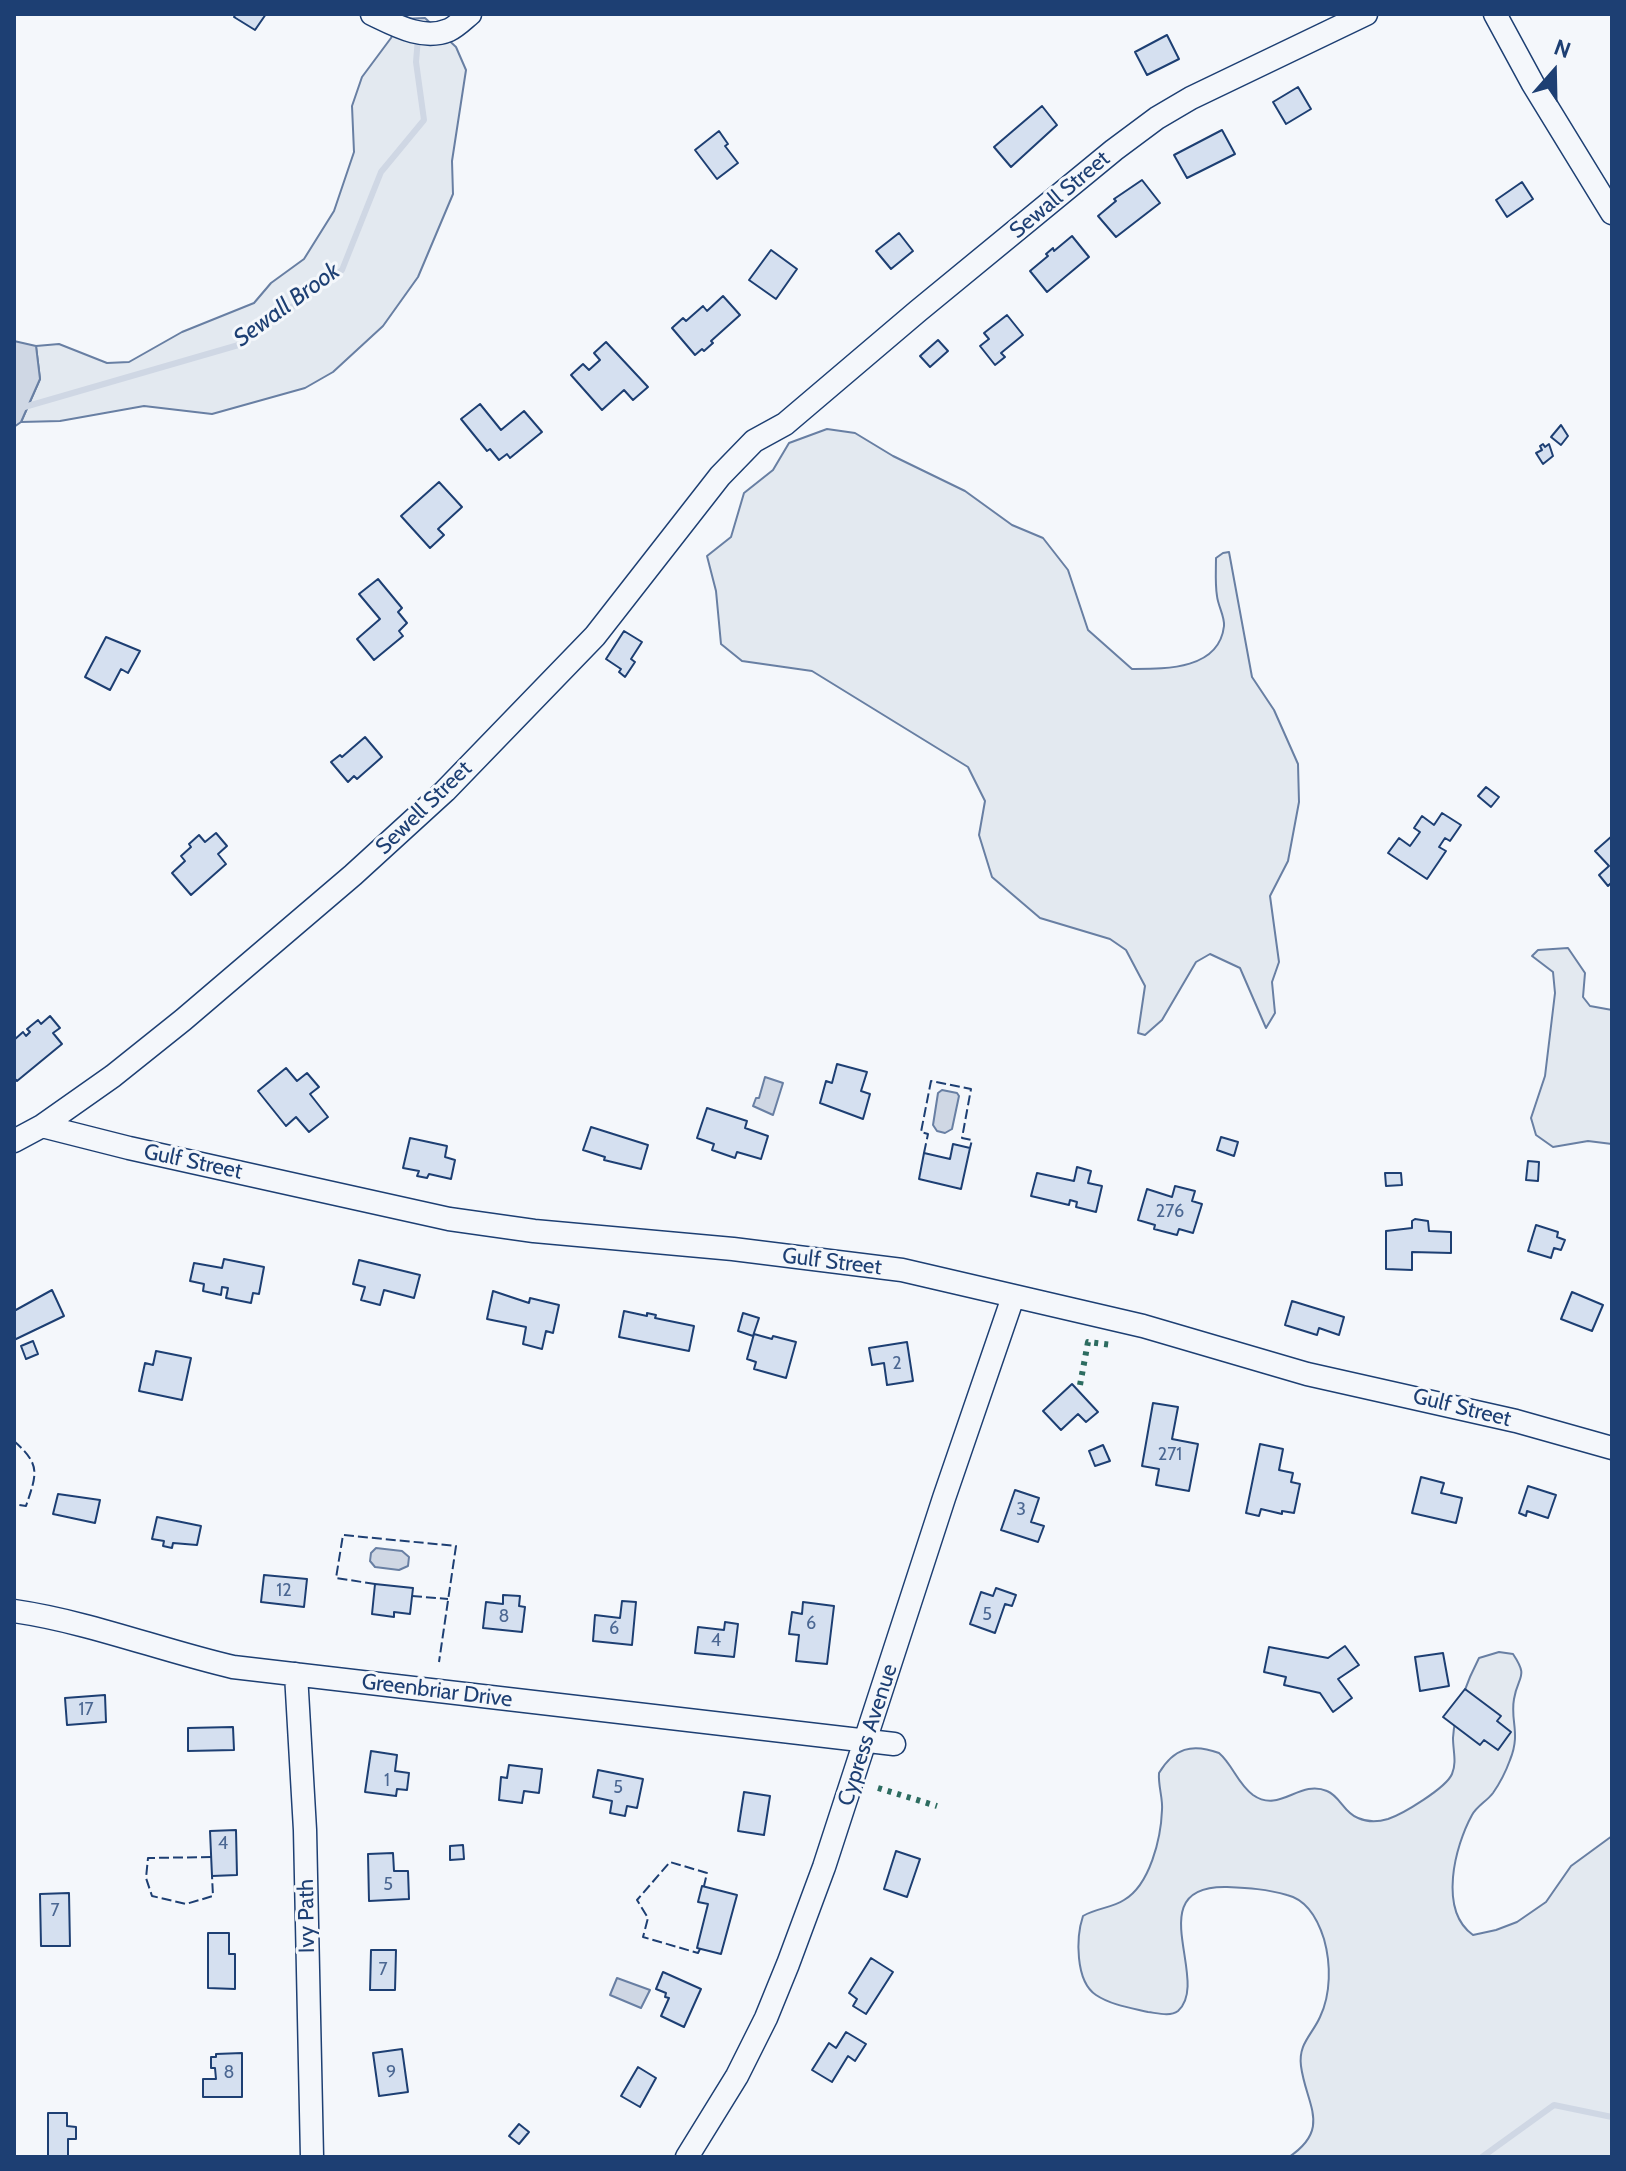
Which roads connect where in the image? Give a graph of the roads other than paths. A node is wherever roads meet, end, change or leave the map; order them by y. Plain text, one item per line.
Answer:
1 (372, 14) edge
2 (470, 14) edge
3 (1366, 14) edge
4 (1495, 14) edge
5 (1612, 213) edge
6 (785, 424) joint
7 (42, 1126) junction
8 (14, 1141) edge
9 (1013, 1297) junction
10 (1612, 1448) edge
11 (14, 1611) edge
12 (296, 1674) junction
13 (866, 1742) junction
14 (894, 1744) dead end
15 (312, 2157) edge
16 (687, 2157) edge

1 - 2 street
3 - 6 street, Sewall Street
4 - 5 street
6 - 7 street, Sewell Street
7 - 8 street, Sewell Street
7 - 9 street, Gulf Street
9 - 10 street, Gulf Street
9 - 13 street, Cypress Avenue
11 - 12 street, Greenbriar Drive
12 - 13 street, Greenbriar Drive
12 - 15 street, Ivy Path
13 - 14 street, Greenbriar Drive
13 - 16 street, Cypress Avenue

